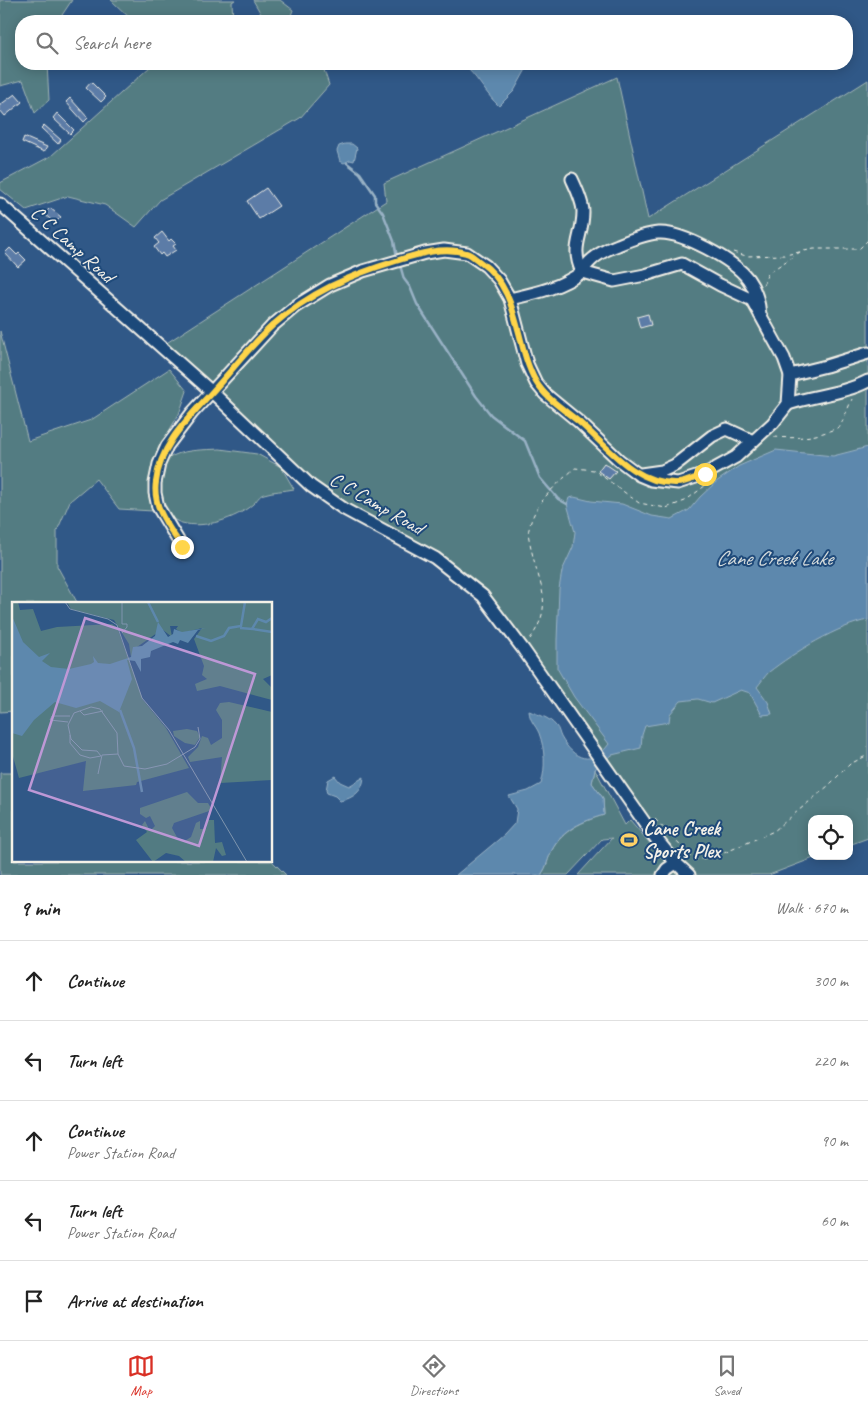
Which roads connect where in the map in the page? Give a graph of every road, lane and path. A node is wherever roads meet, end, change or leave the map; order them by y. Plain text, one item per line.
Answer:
1 (572, 179) dead end
2 (0, 204) edge
3 (868, 240) edge
4 (728, 250) dead end
5 (800, 252) junction
6 (582, 272) junction
7 (762, 287) dead end
8 (510, 299) junction
9 (760, 314) junction
10 (868, 353) edge
11 (790, 375) junction
12 (868, 381) edge
13 (212, 392) junction
14 (852, 398) dead end
15 (788, 404) junction
16 (773, 437) dead end
17 (753, 441) junction
18 (639, 475) junction
19 (708, 483) dead end
20 (182, 547) dead end
21 (523, 649) junction
22 (868, 755) edge
23 (651, 815) dead end
24 (676, 862) junction
25 (663, 875) edge
26 (689, 875) edge

1 - 6 street
2 - 13 street, C C Camp Road
3 - 5 path
4 - 5 path
5 - 7 path
6 - 8 street
6 - 9 street
6 - 9 street
8 - 13 street
8 - 18 street
9 - 11 street
10 - 11 street
11 - 15 street
12 - 15 street
13 - 20 street
13 - 21 street, C C Camp Road
14 - 16 path
15 - 17 street
17 - 18 street
17 - 18 street
19 - 21 path
21 - 24 street, C C Camp Road
22 - 23 path
24 - 25 street
24 - 26 street, C C Camp Road

